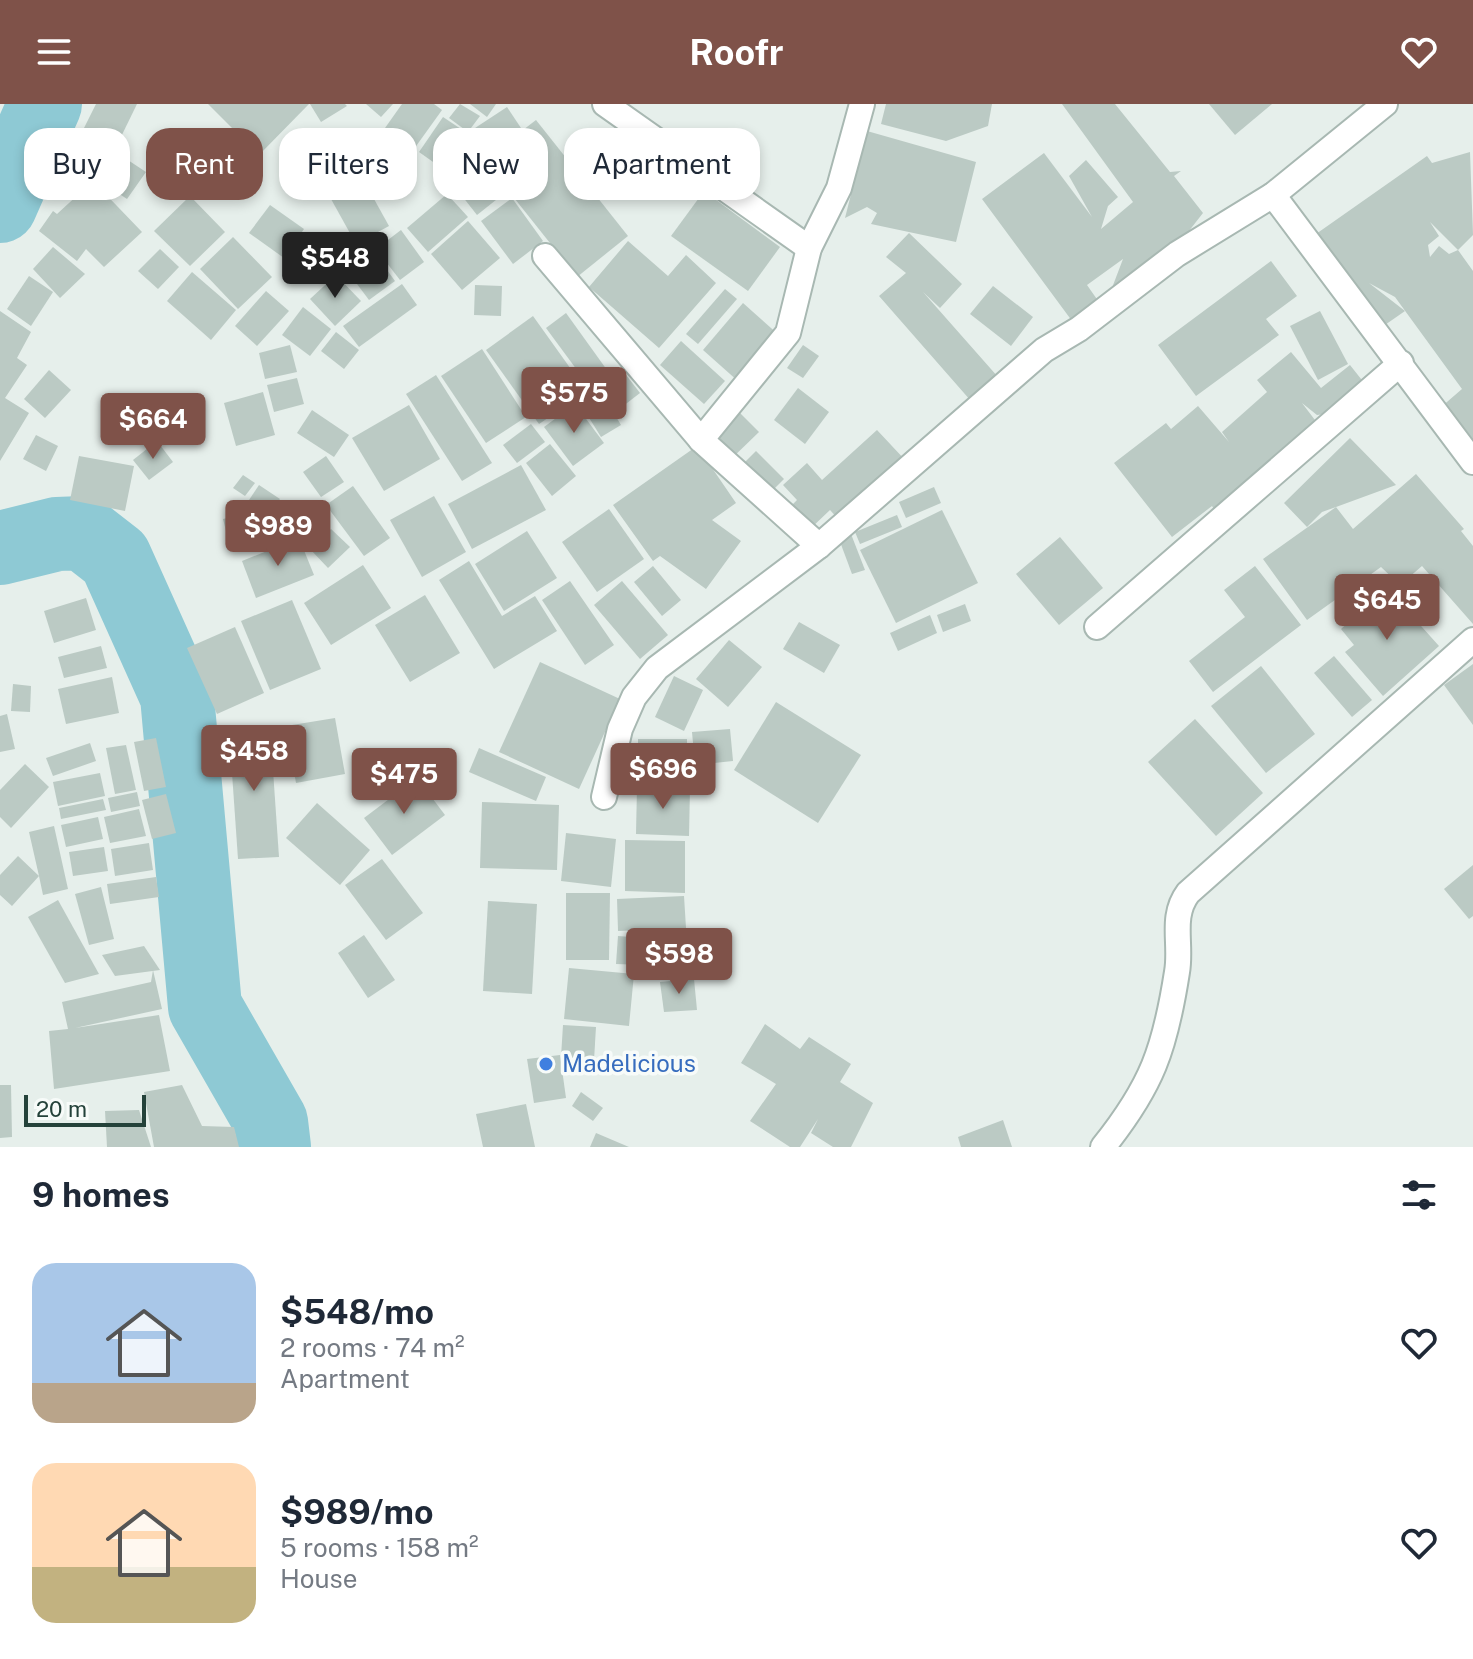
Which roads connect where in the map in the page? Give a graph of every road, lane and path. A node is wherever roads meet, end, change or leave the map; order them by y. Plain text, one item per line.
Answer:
1 (605, 104) edge
2 (862, 104) edge
3 (1385, 104) edge
4 (1273, 195) junction
5 (809, 248) junction
6 (545, 256) dead end
7 (1401, 363) junction
8 (701, 440) junction
9 (1473, 462) edge
10 (819, 546) junction
11 (1097, 627) dead end
12 (1473, 640) edge
13 (604, 797) dead end
14 (1103, 1147) edge

1 - 5 street
2 - 5 street
3 - 4 street
4 - 7 street
4 - 10 street
5 - 8 street
6 - 8 street
7 - 9 street
7 - 11 street
8 - 10 street
10 - 13 street
12 - 14 street

